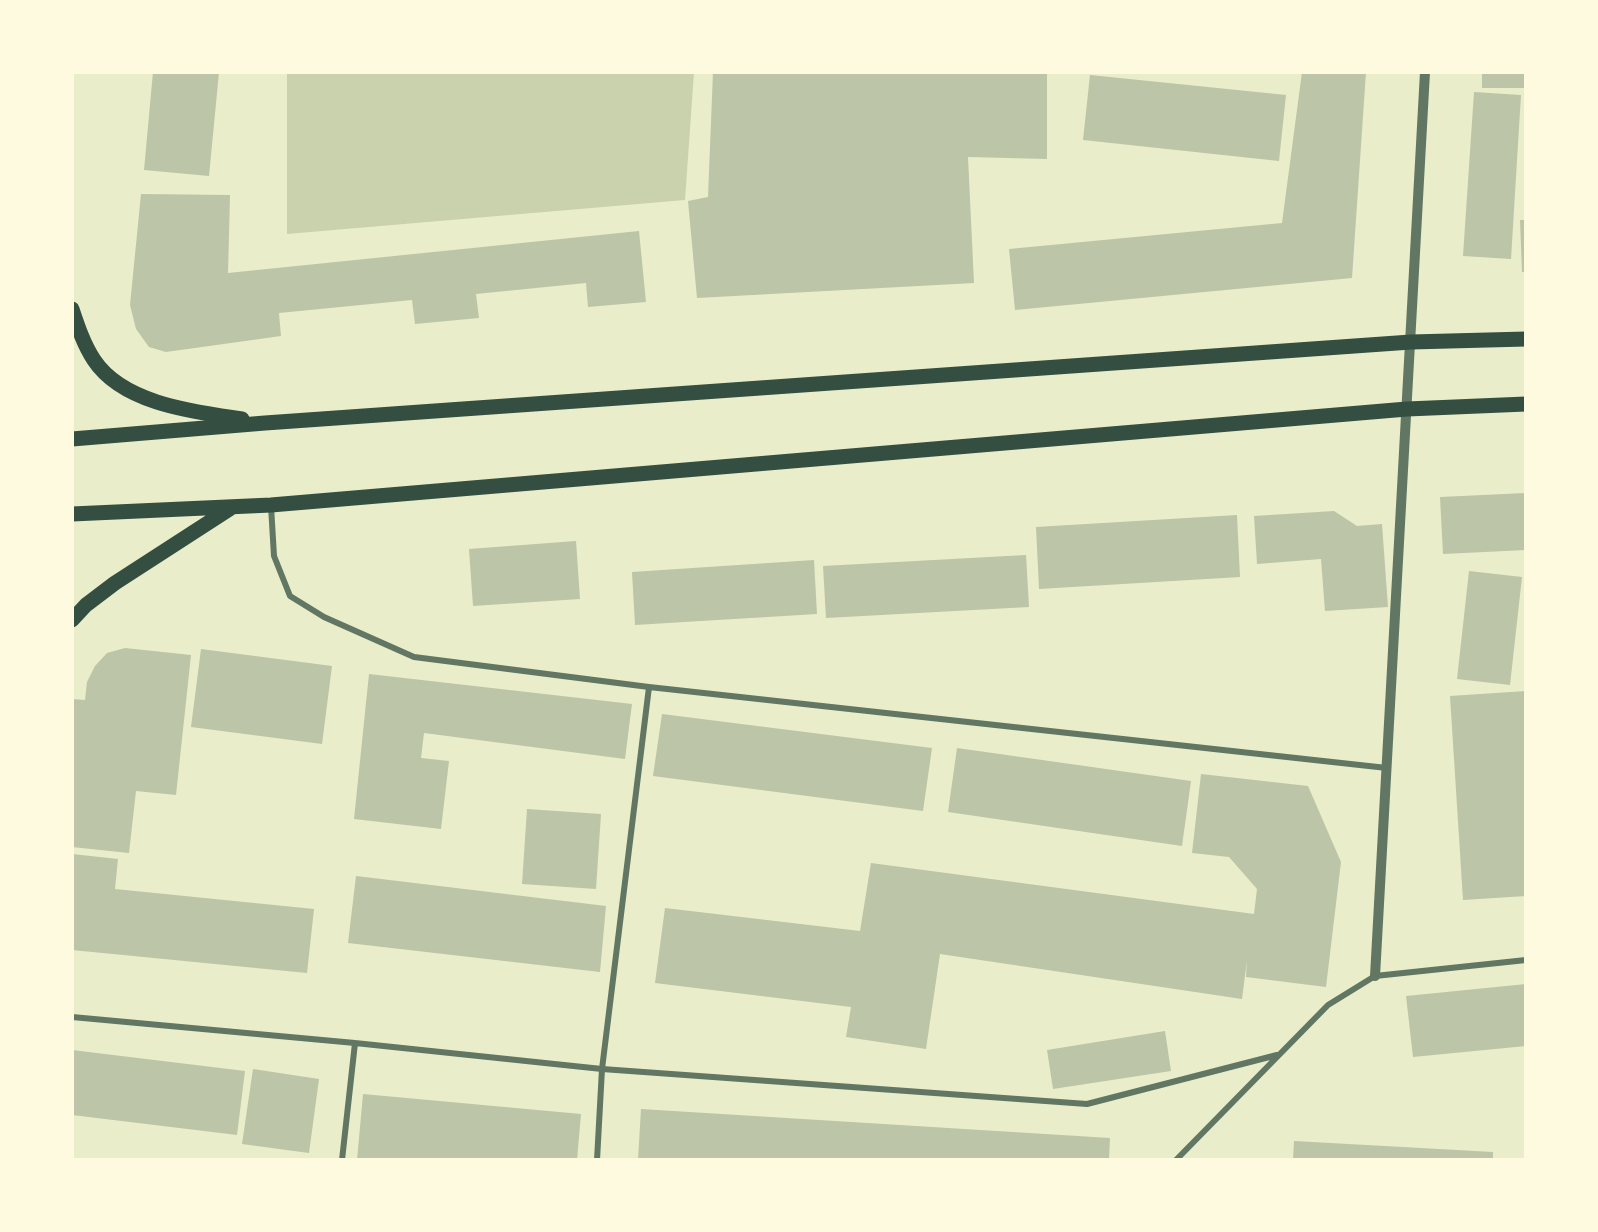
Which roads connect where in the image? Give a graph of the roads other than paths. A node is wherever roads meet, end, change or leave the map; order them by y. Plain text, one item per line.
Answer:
1 (1425, 72) edge
2 (72, 309) edge
3 (1526, 339) edge
4 (1411, 342) junction
5 (1526, 404) edge
6 (1407, 409) junction
7 (265, 423) junction
8 (72, 439) edge
9 (271, 505) junction
10 (233, 507) junction
11 (72, 514) edge
12 (72, 620) edge
13 (649, 687) junction
14 (1387, 768) junction
15 (1526, 960) edge
16 (1376, 976) junction
17 (72, 1017) edge
18 (355, 1042) junction
19 (1277, 1055) junction
20 (602, 1069) junction
21 (342, 1160) edge
22 (597, 1160) edge
23 (1176, 1160) edge

1 - 4 street
2 - 7 main road
3 - 4 main road
4 - 6 street
4 - 7 main road
5 - 6 main road
6 - 9 main road
6 - 14 street
7 - 8 main road
9 - 10 main road
9 - 13 street
10 - 11 main road
10 - 12 main road
13 - 14 street
13 - 20 street
14 - 16 street
15 - 16 street
16 - 19 street
17 - 18 street
18 - 20 street
18 - 21 street
19 - 20 street
19 - 23 street
20 - 22 street

